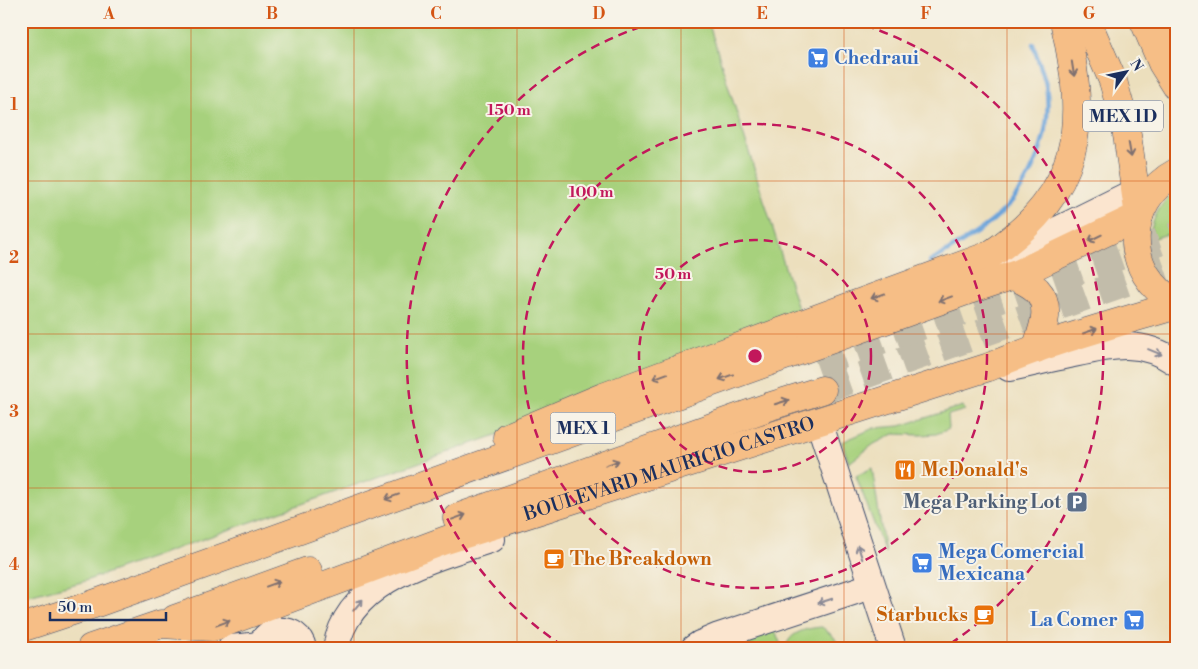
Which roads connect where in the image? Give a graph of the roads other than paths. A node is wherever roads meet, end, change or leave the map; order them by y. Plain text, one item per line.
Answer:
1 (1064, 21) edge
2 (1087, 21) edge
3 (1144, 21) edge
4 (1156, 21) edge
5 (1177, 42) edge
6 (1177, 87) edge
7 (1177, 172) edge
8 (1136, 204) junction
9 (990, 255) junction
10 (1014, 276) junction
11 (1177, 304) edge
12 (1036, 350) junction
13 (816, 363) tunnel mouth
14 (1177, 363) edge
15 (822, 390) tunnel mouth
16 (822, 432) junction
17 (427, 484) junction
18 (554, 520) junction
19 (446, 540) junction
20 (159, 580) junction
21 (871, 586) junction
22 (161, 624) junction
23 (21, 628) edge
24 (260, 646) edge
25 (91, 648) edge
26 (231, 648) edge
27 (303, 648) edge
28 (336, 648) edge
29 (694, 648) edge
30 (892, 648) edge

1 -> 9 highway
2 -> 8 highway, MEX 1D
3 - 6 highway, MEX 1D
4 - 5 highway
7 - 8 highway
8 - 9 street
8 -> 10 highway, MEX 1
8 - 11 highway
9 -> 17 highway
10 - 12 highway
10 -> 17 highway, MEX 1
12 -> 11 highway, BOULEVARD MAURICIO CASTRO
12 - 19 highway, BOULEVARD MAURICIO CASTRO
13 - 20 highway
16 -> 14 street
22 -> 15 highway, BOULEVARD MAURICIO CASTRO
16 - 18 street
21 -> 16 street
17 -> 20 highway, MEX 1
18 - 19 highway
28 -> 18 street
22 -> 19 highway, BOULEVARD MAURICIO CASTRO
20 - 23 highway, MEX 1
21 -> 29 street
21 - 30 street
22 - 25 highway, BOULEVARD MAURICIO CASTRO
24 - 26 street
24 - 27 street

